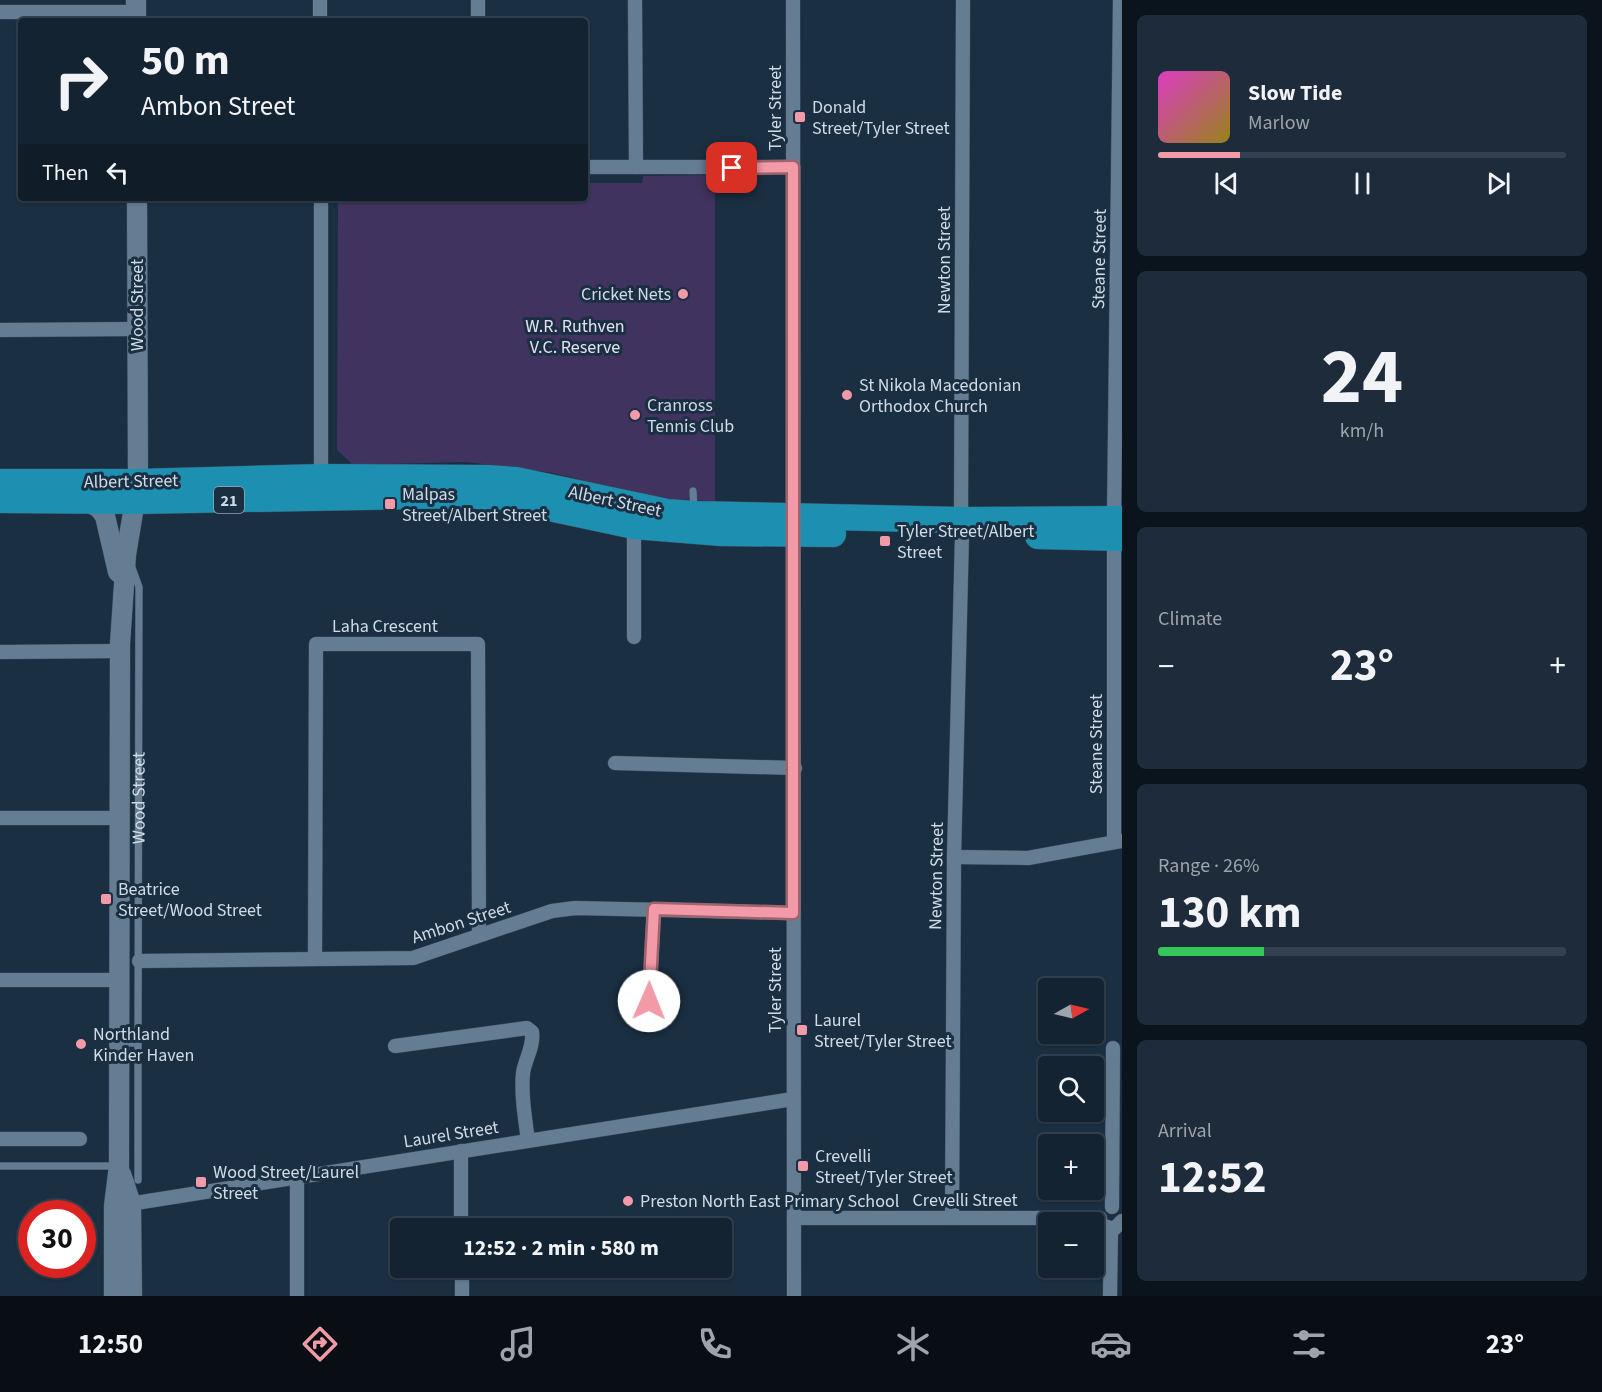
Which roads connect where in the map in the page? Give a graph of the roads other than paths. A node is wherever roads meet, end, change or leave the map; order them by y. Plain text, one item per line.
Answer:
1 (320, 0) edge
2 (478, 0) edge
3 (635, 0) edge
4 (793, 0) edge
5 (963, 0) edge
6 (1120, 0) edge
7 (136, 11) edge
8 (0, 12) edge
9 (320, 18) edge
10 (478, 18) edge
11 (588, 167) edge
12 (636, 167) junction
13 (793, 167) junction
14 (137, 201) edge
15 (321, 201) edge
16 (137, 329) junction
17 (0, 330) edge
18 (0, 482) edge
19 (321, 487) junction
20 (514, 490) junction
21 (137, 491) junction
22 (0, 500) edge
23 (85, 500) junction
24 (792, 524) junction
25 (634, 526) junction
26 (961, 527) junction
27 (1118, 528) edge
28 (126, 555) junction
29 (122, 596) junction
30 (634, 637) dead end
31 (120, 651) junction
32 (0, 652) edge
33 (615, 763) dead end
34 (795, 768) junction
35 (0, 818) edge
36 (119, 818) junction
37 (1118, 841) edge
38 (954, 857) junction
39 (654, 909) junction
40 (793, 913) junction
41 (479, 934) junction
42 (315, 958) junction
43 (139, 961) junction
44 (0, 980) edge
45 (118, 980) junction
46 (649, 1001) dead end
47 (119, 1043) junction
48 (138, 1043) junction
49 (395, 1046) dead end
50 (1113, 1048) dead end
51 (794, 1099) junction
52 (0, 1139) edge
53 (80, 1139) dead end
54 (528, 1140) junction
55 (461, 1151) junction
56 (0, 1166) edge
57 (119, 1166) junction
58 (297, 1178) junction
59 (138, 1180) dead end
60 (122, 1205) junction
61 (1117, 1211) edge
62 (1102, 1212) edge
63 (461, 1218) edge
64 (794, 1218) junction
65 (952, 1218) junction
66 (1038, 1218) edge
67 (1116, 1225) edge
68 (462, 1278) edge
69 (114, 1296) edge
70 (132, 1296) edge
71 (297, 1296) edge
72 (462, 1296) edge
73 (794, 1296) edge
74 (1110, 1296) edge

1 - 9 street
2 - 10 street
3 - 12 street
4 - 13 street, Tyler Street
5 - 26 street, Newton Street
6 - 27 street, Steane Street
7 - 8 street
11 - 12 street
12 - 13 street
13 - 24 street, Tyler Street
14 - 16 street, Wood Street
15 - 19 street
16 - 17 street
16 - 21 street, Wood Street
18 - 21 highway, Albert Street / 21
19 - 20 highway, Albert Street / 21
19 - 21 highway, Albert Street / 21
20 - 24 highway, Albert Street / 21
20 - 25 highway, Albert Street / 21
21 - 23 highway, Albert Street / 21
21 - 28 street, Wood Street
22 - 23 highway, Albert Street / 21
23 - 29 street
24 - 25 highway, Albert Street / 21
24 - 26 highway, Albert Street / 21
24 - 34 street, Tyler Street
25 - 30 street
26 - 27 highway, Albert Street / 21
26 - 38 street, Newton Street
27 - 37 street, Steane Street
28 - 29 street, Wood Street
28 - 43 lane, Wood Street
29 - 31 street, Wood Street
31 - 32 street
31 - 36 street, Wood Street
33 - 34 street
34 - 40 street, Tyler Street
35 - 36 street
36 - 45 street, Wood Street
37 - 38 street
38 - 65 street, Newton Street
39 - 40 street, Ambon Street
39 - 41 street, Ambon Street
39 - 46 street
40 - 51 street, Tyler Street
41 - 42 street, Ambon Street
41 - 42 street, Laha Crescent
42 - 43 street, Ambon Street
43 - 48 lane, Wood Street
44 - 45 street
45 - 47 street, Wood Street
47 - 48 lane
47 - 57 street, Wood Street
48 - 59 lane, Wood Street
49 - 54 street
50 - 61 street
51 - 54 street, Laurel Street
51 - 64 street, Tyler Street
52 - 53 street
54 - 55 street, Laurel Street
55 - 58 street, Laurel Street
55 - 63 street
56 - 57 lane
57 - 60 street, Wood Street
58 - 60 street, Laurel Street
58 - 71 street
60 - 69 street, Wood Street
60 - 70 street, Wood Street
61 - 62 street
64 - 65 street, Crevelli Street
64 - 73 street, Tyler Street
65 - 66 street, Crevelli Street
67 - 74 street
68 - 72 street

